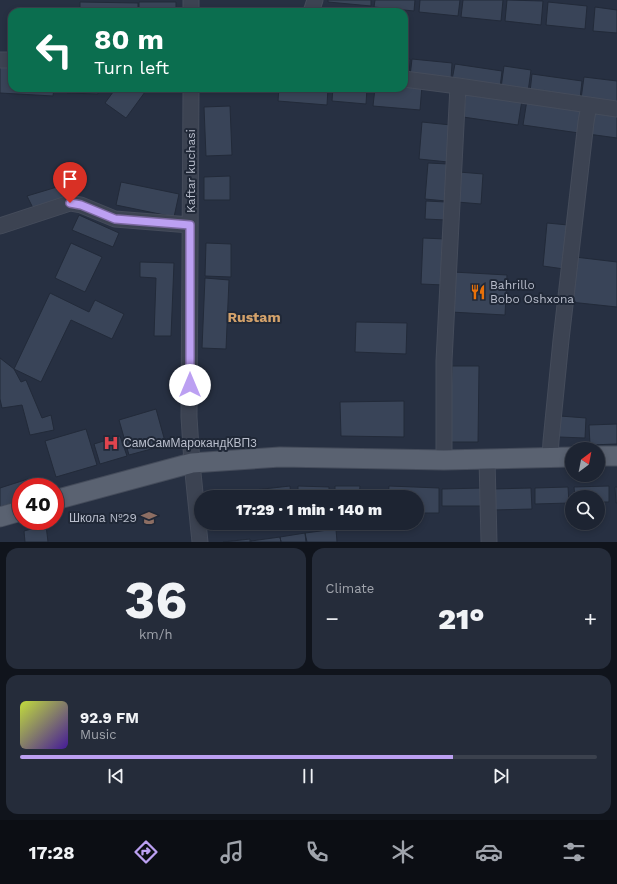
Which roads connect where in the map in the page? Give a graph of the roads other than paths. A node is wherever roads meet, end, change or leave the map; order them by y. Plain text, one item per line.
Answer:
1 (408, 80) edge
2 (458, 86) junction
3 (191, 92) edge
4 (590, 105) junction
5 (617, 109) edge
6 (190, 225) junction
7 (0, 226) edge
8 (605, 456) edge
9 (617, 456) edge
10 (550, 457) junction
11 (565, 457) edge
12 (487, 459) junction
13 (444, 460) junction
14 (192, 462) junction
15 (64, 498) edge
16 (12, 514) edge
17 (0, 517) edge
18 (200, 542) edge
19 (489, 542) edge

1 - 2 street
2 - 4 street
2 - 13 street
3 - 6 street, Kaftar kuchasi
4 - 5 street
4 - 10 street
6 - 7 street
6 - 14 street, Kaftar kuchasi
8 - 9 main road
10 - 11 main road
10 - 12 main road
12 - 13 main road
12 - 19 street
13 - 14 main road
14 - 15 main road
14 - 18 street, Kaftar kuchasi
16 - 17 main road

